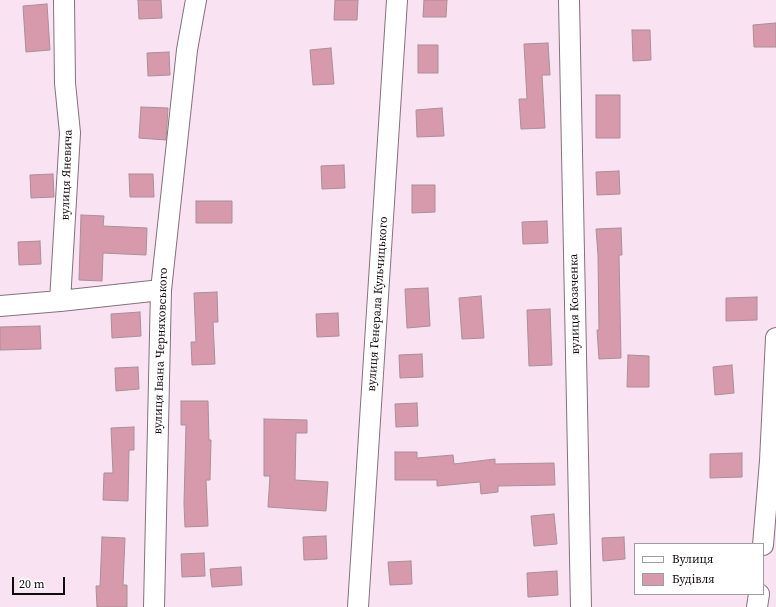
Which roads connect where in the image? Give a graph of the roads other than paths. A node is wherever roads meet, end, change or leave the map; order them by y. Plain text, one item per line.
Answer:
1 (64, 0) edge
2 (196, 0) edge
3 (397, 0) edge
4 (569, 0) edge
5 (161, 290) junction
6 (60, 302) junction
7 (0, 306) edge
8 (776, 338) edge
9 (763, 543) edge
10 (759, 595) edge
11 (154, 607) edge
12 (358, 607) edge
13 (581, 607) edge
14 (758, 607) edge

1 - 6 street, вулиця Яневича
2 - 5 street, вулиця Івана Черняховського
3 - 12 street, вулиця Генерала Кульчицького
4 - 13 street, вулиця Козаченка
5 - 6 street
5 - 11 street, вулиця Івана Черняховського
6 - 7 street
8 - 9 street
10 - 14 street

